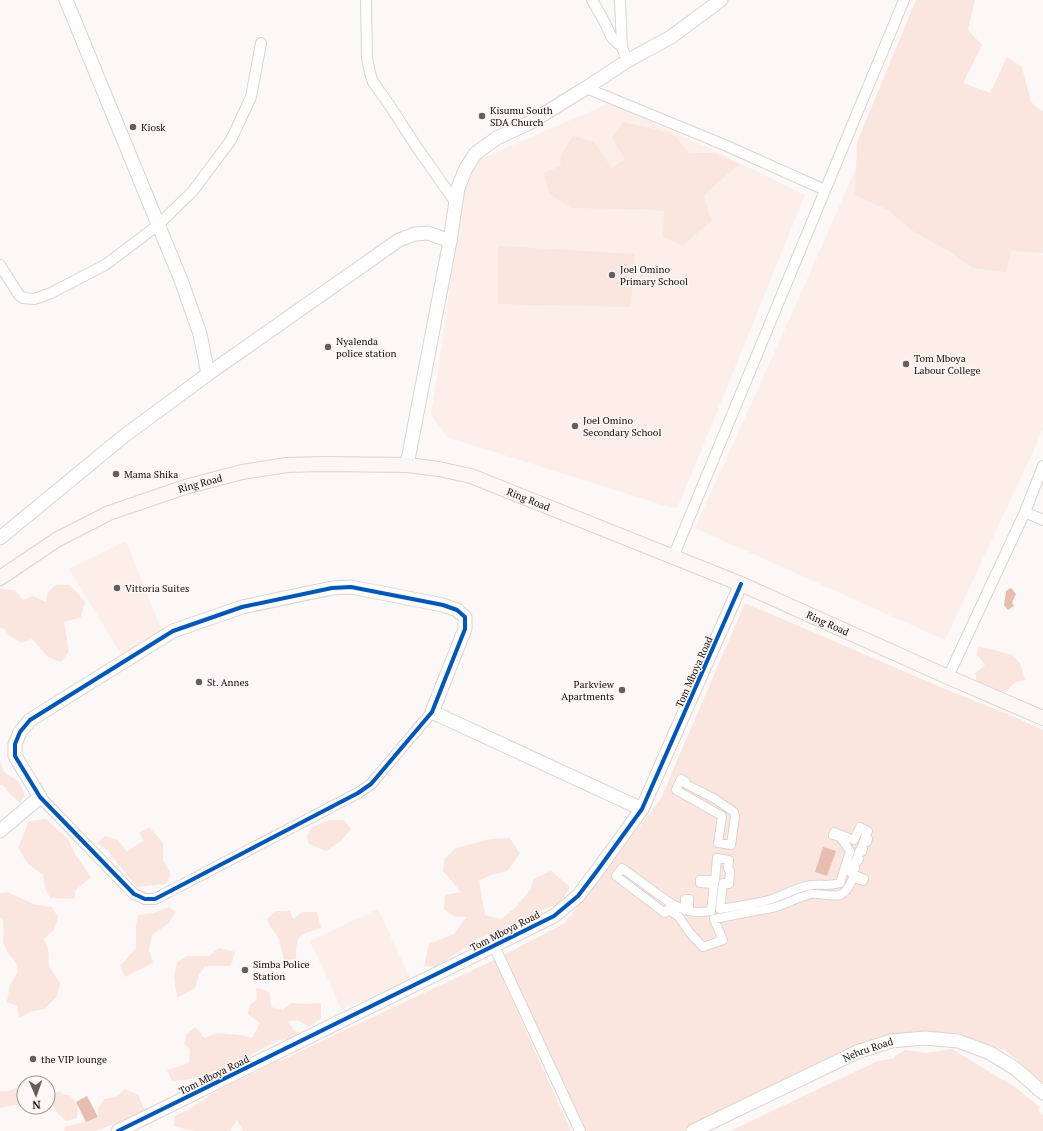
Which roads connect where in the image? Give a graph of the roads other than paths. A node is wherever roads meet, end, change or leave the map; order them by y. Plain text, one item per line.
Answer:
1 (66, 0) edge
2 (366, 0) edge
3 (592, 0) edge
4 (620, 0) edge
5 (721, 0) edge
6 (904, 0) edge
7 (261, 44) dead end
8 (622, 47) junction
9 (627, 61) junction
10 (586, 88) junction
11 (825, 190) junction
12 (456, 203) junction
13 (158, 225) junction
14 (450, 241) junction
15 (0, 265) edge
16 (208, 374) junction
17 (407, 465) junction
18 (1043, 466) edge
19 (1025, 512) junction
20 (1043, 520) edge
21 (0, 538) edge
22 (673, 557) junction
23 (0, 578) edge
24 (741, 584) junction
25 (948, 677) junction
26 (432, 712) junction
27 (1043, 718) edge
28 (40, 797) junction
29 (642, 810) junction
30 (0, 831) edge
31 (854, 840) joint
32 (731, 845) joint
33 (494, 946) junction
34 (1043, 1093) edge
35 (118, 1131) edge
36 (580, 1131) edge
37 (693, 1131) edge

1 - 13 street
2 - 12 street
3 - 8 street
4 - 8 street
5 - 9 street
6 - 11 street
7 - 13 street
8 - 9 street
9 - 10 street
10 - 11 street
10 - 12 street
11 - 22 street
12 - 14 street
13 - 15 street
13 - 16 street
14 - 16 street
14 - 17 street
16 - 21 street
17 - 22 main road, Ring Road
17 - 23 main road, Ring Road
18 - 19 street
19 - 20 street
19 - 25 street
22 - 24 main road, Ring Road
24 - 25 main road, Ring Road
24 - 29 street, Tom Mboya Road
25 - 27 main road, Ring Road
26 - 28 street
26 - 28 street
26 - 29 street
28 - 30 street
29 - 33 street, Tom Mboya Road
31 - 31 street
32 - 32 street
33 - 35 street, Tom Mboya Road
33 - 36 street
34 - 37 street, Nehru Road

